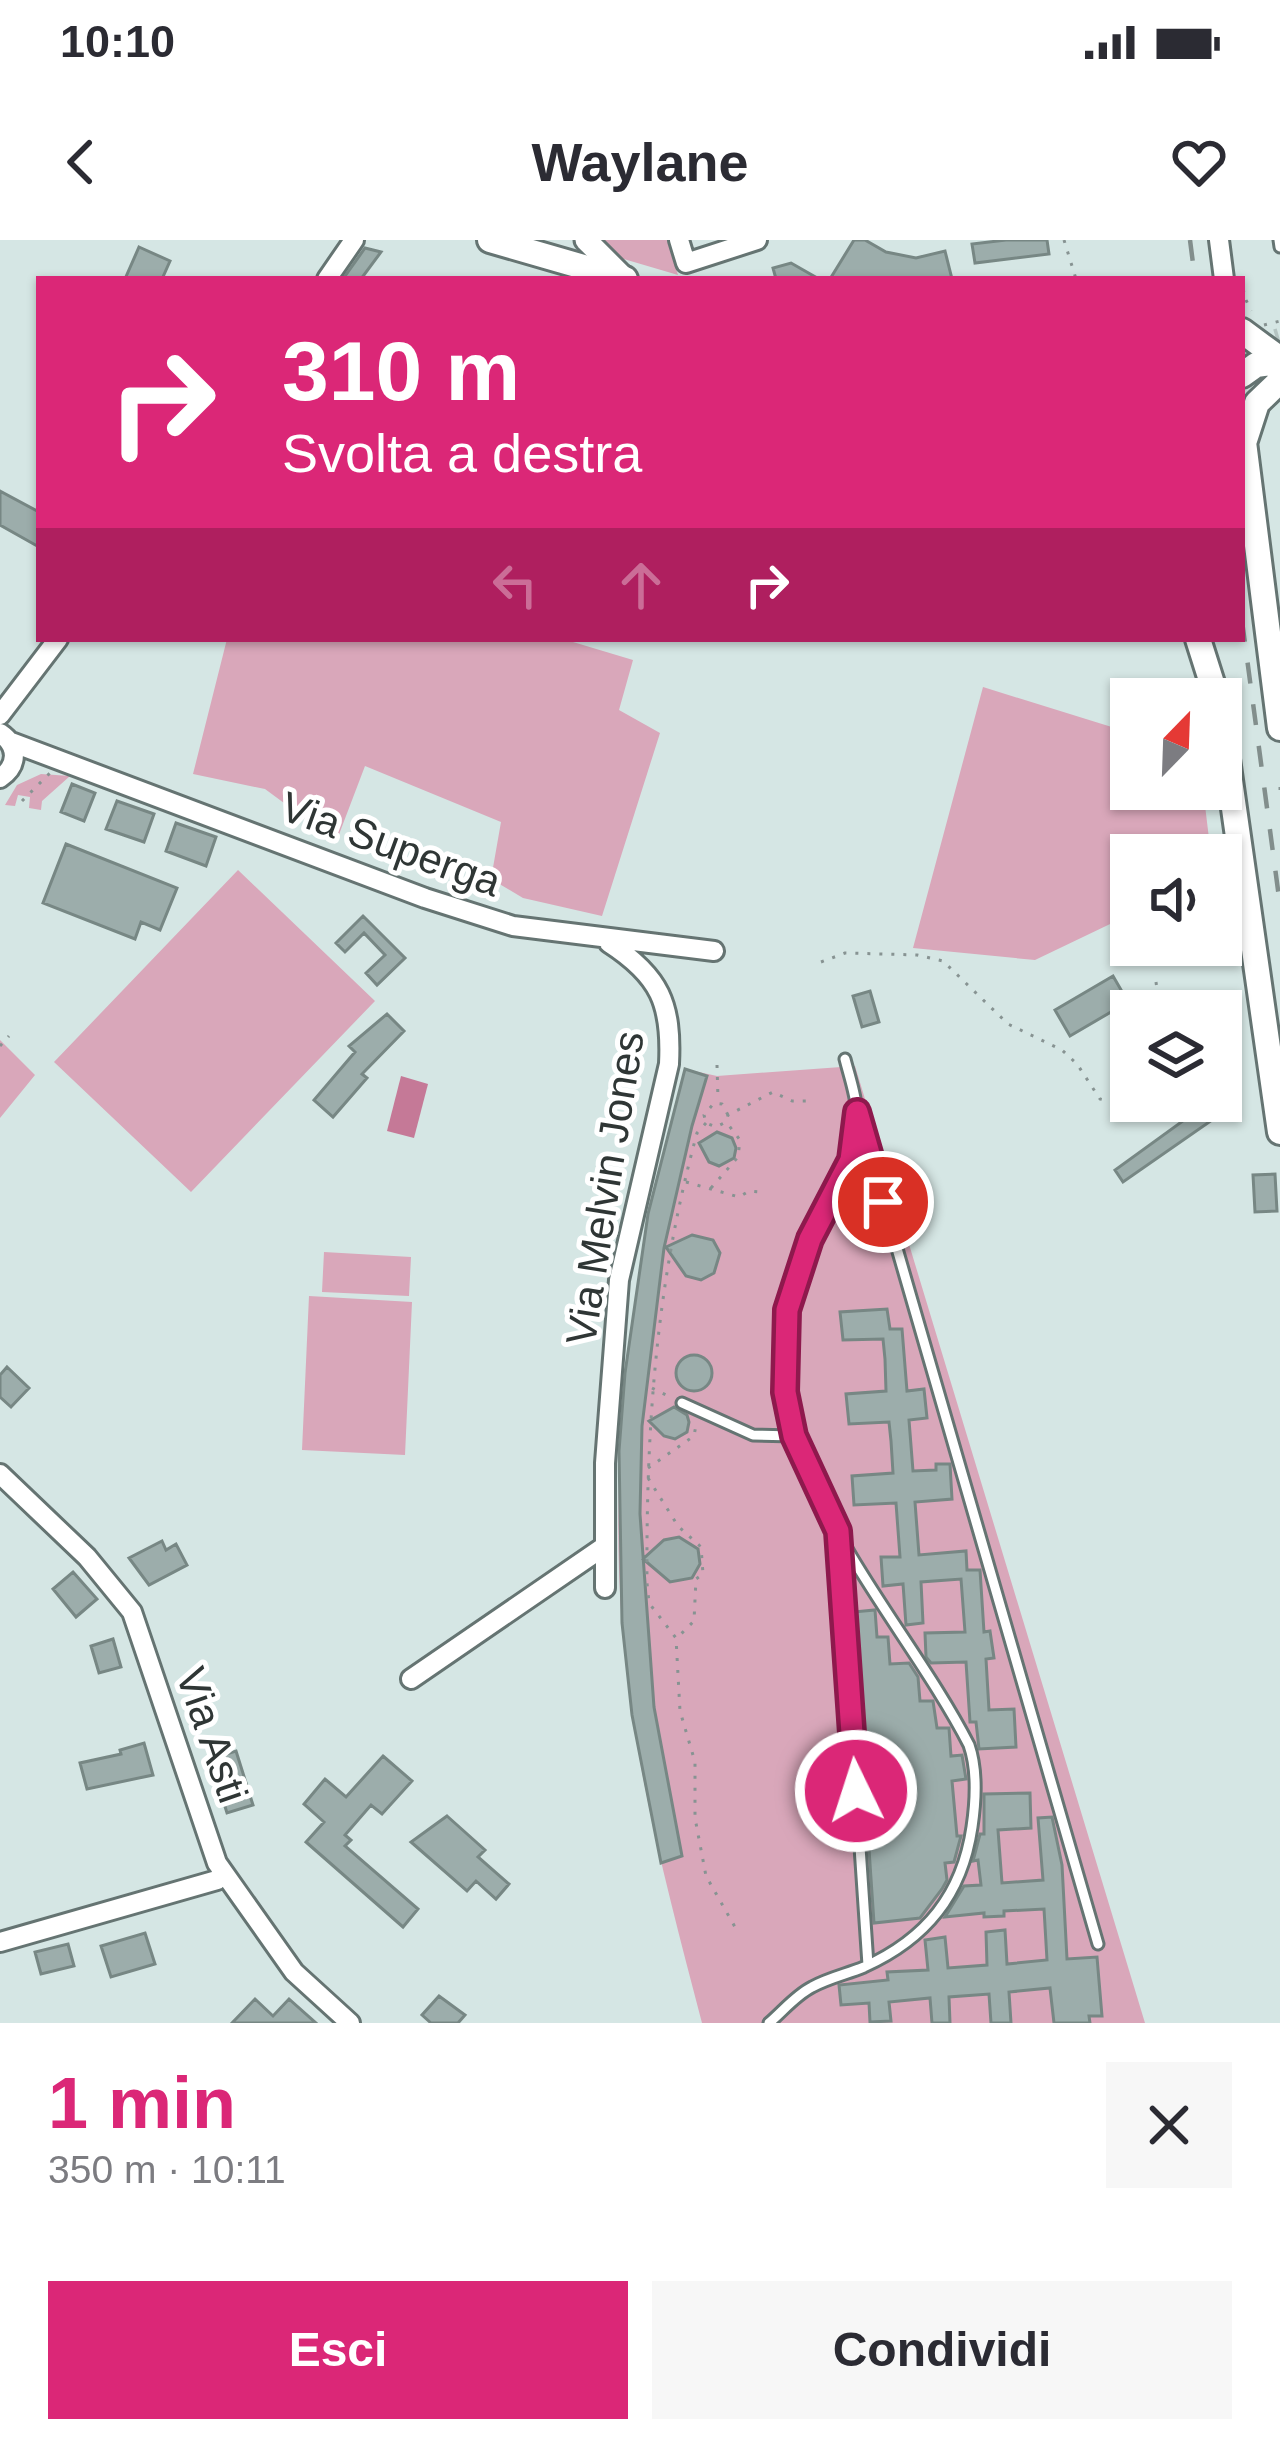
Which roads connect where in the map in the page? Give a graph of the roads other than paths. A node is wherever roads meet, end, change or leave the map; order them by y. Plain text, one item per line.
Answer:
1 (540, 240) edge
2 (583, 240) edge
3 (679, 240) edge
4 (758, 240) edge
5 (1219, 240) edge
6 (358, 243) edge
7 (499, 243) edge
8 (558, 250) edge
9 (330, 276) edge
10 (617, 276) edge
11 (621, 276) edge
12 (1224, 276) edge
13 (1245, 333) edge
14 (1280, 361) edge
15 (1245, 373) edge
16 (1262, 386) edge
17 (1245, 431) edge
18 (1245, 450) edge
19 (56, 642) edge
20 (1199, 642) edge
21 (1274, 643) edge
22 (1210, 678) edge
23 (22, 689) junction
24 (0, 715) edge
25 (1280, 728) edge
26 (6, 738) edge
27 (56, 760) junction
28 (3, 777) edge
29 (1234, 810) edge
30 (605, 940) junction
31 (713, 951) dead end
32 (845, 1059) dead end
33 (857, 1112) junction
34 (1280, 1132) edge
35 (682, 1402) road end
36 (794, 1436) junction
37 (0, 1474) edge
38 (838, 1531) junction
39 (605, 1546) junction
40 (604, 1588) dead end
41 (411, 1679) dead end
42 (223, 1872) junction
43 (0, 1942) edge
44 (1098, 1945) dead end
45 (868, 1965) junction
46 (350, 2023) edge
47 (770, 2023) edge

1 - 7 street
2 - 8 street
2 - 11 street
3 - 4 street
5 - 12 street
6 - 9 street
7 - 8 main road
8 - 10 main road
13 - 14 main road
14 - 15 main road
16 - 17 main road
18 - 21 main road
19 - 23 street
20 - 22 main road
21 - 25 main road
23 - 24 street
23 - 26 street
26 - 27 street, Via Superga
26 - 28 street
27 - 28 street
27 - 30 street, Via Superga
29 - 34 main road
30 - 31 street, Via Superga
30 - 39 street, Via Melvin Jones
32 - 33 lane
33 - 36 lane
33 - 44 lane
35 - 36 lane
36 - 38 lane
37 - 42 street, Via Asti
38 - 45 lane
38 - 45 lane
39 - 40 street, Via Melvin Jones
39 - 41 street
42 - 43 street
42 - 46 street, Via Asti
45 - 47 lane

